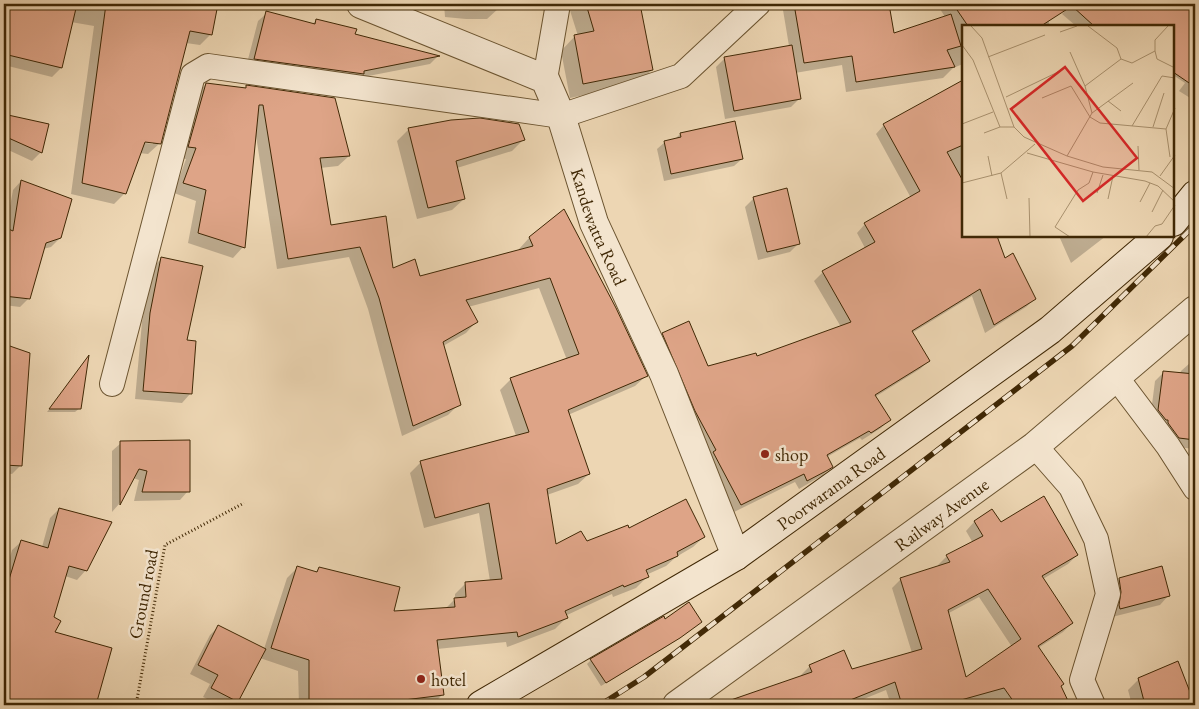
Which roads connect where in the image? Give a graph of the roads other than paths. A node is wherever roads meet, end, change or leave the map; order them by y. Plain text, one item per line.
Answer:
1 (361, 4) edge
2 (558, 4) edge
3 (758, 4) edge
4 (545, 79) junction
5 (561, 116) junction
6 (1195, 195) edge
7 (1174, 221) edge
8 (1157, 238) edge
9 (1194, 312) edge
10 (1116, 377) junction
11 (112, 384) dead end
12 (1035, 446) junction
13 (1195, 488) edge
14 (736, 556) junction
15 (481, 705) edge
16 (677, 705) edge
17 (1093, 705) edge

1 - 4 street
2 - 4 street
3 - 5 street
4 - 5 street, Kandewatta Road
5 - 11 street
5 - 14 street, Kandewatta Road
6 - 7 street
8 - 14 street, Poorwarama Road
9 - 10 street, Railway Avenue
10 - 12 street, Railway Avenue
10 - 13 street
12 - 16 street, Railway Avenue
12 - 17 street
14 - 15 street, Poorwarama Road

